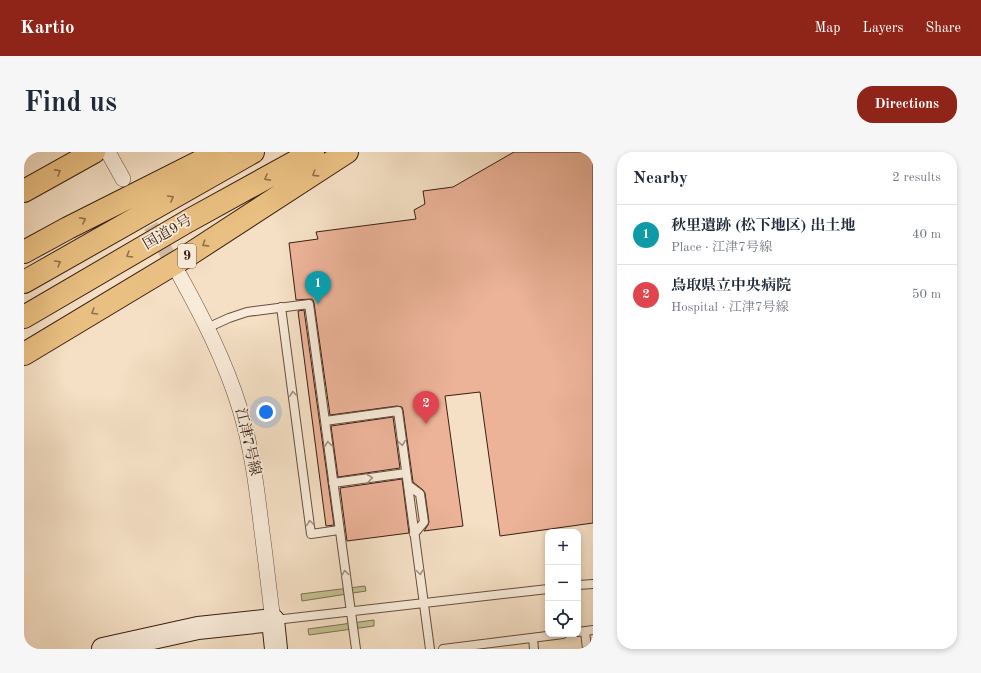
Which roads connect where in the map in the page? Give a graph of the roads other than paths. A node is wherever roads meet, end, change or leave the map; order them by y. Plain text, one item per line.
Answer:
1 (94, 152) edge
2 (108, 152) edge
3 (219, 152) edge
4 (253, 152) edge
5 (313, 152) edge
6 (347, 152) edge
7 (123, 179) dead end
8 (24, 191) edge
9 (24, 252) edge
10 (180, 276) tunnel mouth
11 (24, 282) edge
12 (281, 307) junction
13 (24, 317) edge
14 (207, 328) junction
15 (24, 354) edge
16 (325, 421) junction
17 (406, 473) junction
18 (333, 483) junction
19 (339, 530) junction
20 (593, 578) edge
21 (593, 584) edge
22 (581, 585) edge
23 (545, 589) edge
24 (424, 603) junction
25 (350, 611) junction
26 (273, 620) junction
27 (585, 631) edge
28 (545, 636) edge
29 (533, 638) junction
30 (482, 647) edge
31 (103, 649) edge
32 (276, 649) edge
33 (356, 649) edge
34 (430, 649) edge
35 (443, 649) edge
36 (534, 649) edge
37 (587, 649) edge

8 -> 1 main road
2 - 7 street
9 -> 3 main road
11 -> 4 main road, 国道9号
5 -> 13 main road, 国道9号 / 9
6 -> 15 main road, 9
10 - 14 street, 江津7号線
12 - 14 lane
12 - 16 lane
19 -> 12 lane
14 - 26 street, 江津7号線
16 -> 17 lane
18 -> 16 lane
18 -> 17 lane
17 -> 24 lane
18 - 19 lane
25 -> 19 lane
20 - 22 lane
21 - 22 lane
23 - 24 lane
24 - 25 lane
24 - 34 lane
25 - 26 lane
25 - 33 lane
26 - 31 street
26 - 32 street
27 - 37 lane
28 - 29 lane
29 - 30 lane
29 - 36 lane
30 - 35 lane

